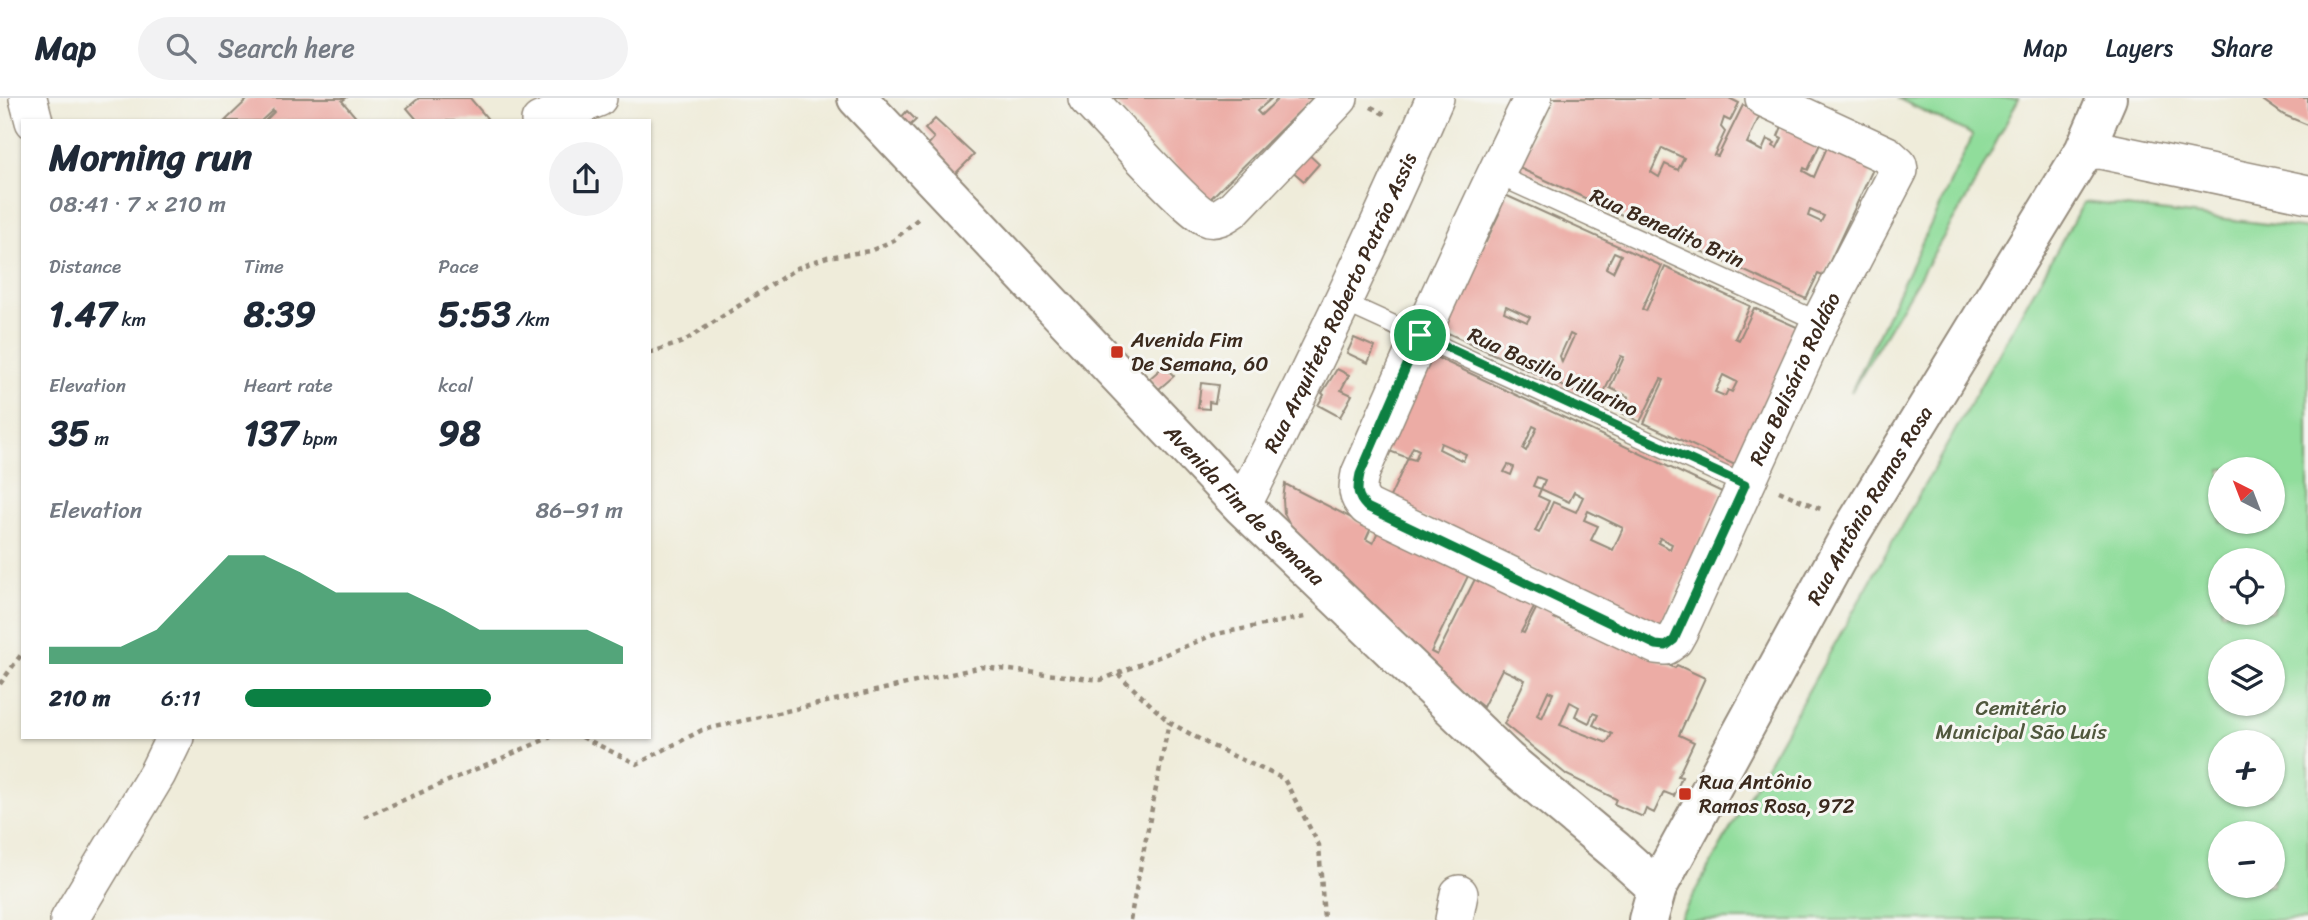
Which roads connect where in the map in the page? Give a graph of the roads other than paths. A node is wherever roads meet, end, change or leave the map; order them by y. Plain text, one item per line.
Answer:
1 (28, 98) edge
2 (598, 98) edge
3 (857, 98) edge
4 (1087, 98) edge
5 (1339, 98) edge
6 (1435, 98) edge
7 (1533, 98) edge
8 (1764, 98) edge
9 (2107, 98) edge
10 (33, 119) edge
11 (545, 119) edge
12 (2084, 152) junction
13 (1495, 174) junction
14 (2308, 194) edge
15 (1341, 301) junction
16 (1820, 322) junction
17 (1420, 335) junction
18 (1745, 485) junction
19 (1242, 506) junction
20 (174, 739) edge
21 (1653, 904) edge
22 (69, 920) edge

1 - 10 street
2 - 11 street
3 - 19 street, Avenida Fim de Semana
4 - 5 street
6 - 15 street, Rua Arquiteto Roberto Patrão Assis
7 - 13 street
8 - 16 street, Rua Belisário Roldão
9 - 12 street, Rua Antônio Ramos Rosa
12 - 14 street
12 - 21 street, Rua Antônio Ramos Rosa
13 - 16 lane, Rua Benedito Brin
13 - 17 street
15 - 17 lane, Rua Basilio Villarino
15 - 19 street, Rua Arquiteto Roberto Patrão Assis
16 - 18 street, Rua Belisário Roldão
17 - 18 lane, Rua Basilio Villarino
17 - 18 street, Rua Belisário Roldão
19 - 21 street, Avenida Fim de Semana
20 - 22 street

